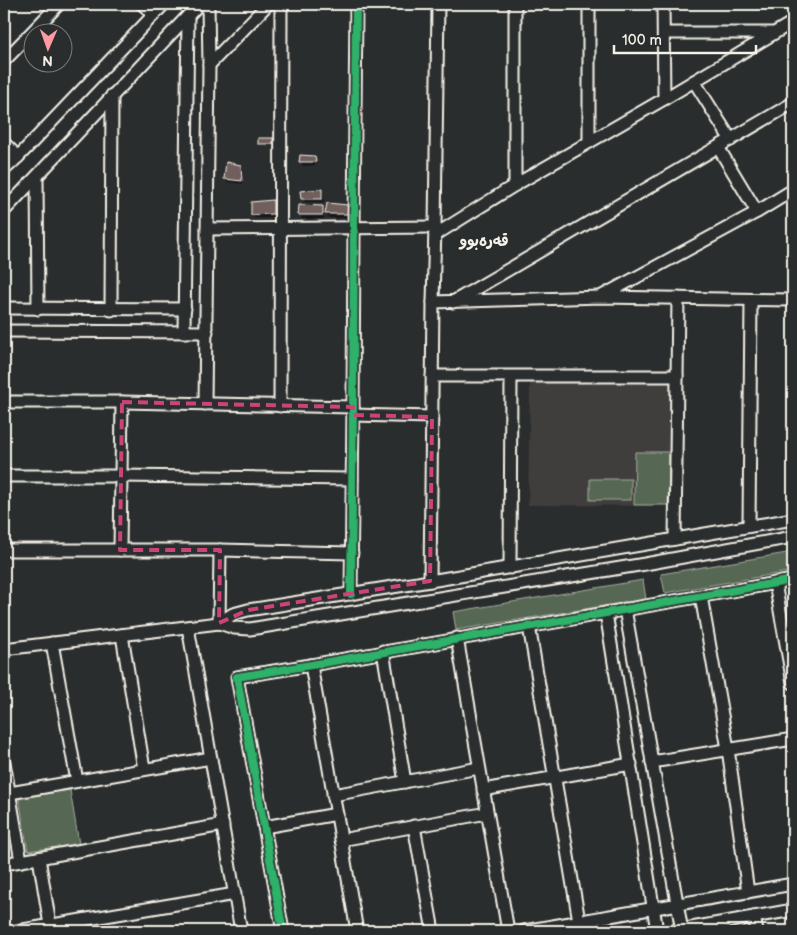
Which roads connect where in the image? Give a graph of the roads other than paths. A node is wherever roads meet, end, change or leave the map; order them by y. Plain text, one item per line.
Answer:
1 (59, 4) edge
2 (142, 4) edge
3 (164, 4) edge
4 (198, 4) edge
5 (208, 4) edge
6 (268, 4) edge
7 (281, 4) edge
8 (356, 4) edge
9 (438, 4) edge
10 (515, 4) edge
11 (589, 4) edge
12 (663, 4) edge
13 (154, 14) junction
14 (188, 16) junction
15 (793, 22) edge
16 (664, 32) junction
17 (773, 33) junction
18 (4, 61) edge
19 (209, 65) junction
20 (694, 81) junction
21 (112, 95) junction
22 (664, 99) junction
23 (793, 103) edge
24 (731, 140) junction
25 (589, 142) junction
26 (4, 143) edge
27 (718, 147) junction
28 (18, 158) junction
29 (4, 170) edge
30 (37, 177) junction
31 (515, 185) junction
32 (793, 190) edge
33 (4, 211) edge
34 (757, 212) junction
35 (354, 227) junction
36 (207, 228) junction
37 (281, 228) junction
38 (435, 231) junction
39 (601, 297) junction
40 (678, 298) junction
41 (751, 300) junction
42 (793, 300) edge
43 (433, 302) junction
44 (453, 302) junction
45 (4, 308) edge
46 (38, 309) junction
47 (185, 309) junction
48 (111, 310) junction
49 (4, 331) edge
50 (184, 332) junction
51 (207, 332) junction
52 (432, 376) junction
53 (677, 376) junction
54 (511, 377) junction
55 (4, 402) edge
56 (122, 402) junction
57 (205, 404) junction
58 (280, 406) junction
59 (353, 411) junction
60 (432, 417) junction
61 (4, 476) edge
62 (121, 476) junction
63 (352, 479) junction
64 (793, 519) edge
65 (749, 526) junction
66 (793, 538) edge
67 (675, 539) junction
68 (641, 545) junction
69 (4, 550) edge
70 (120, 550) junction
71 (220, 550) junction
72 (352, 553) junction
73 (645, 564) junction
74 (510, 568) junction
75 (793, 580) edge
76 (430, 581) junction
77 (775, 583) junction
78 (351, 594) junction
79 (701, 596) junction
80 (625, 609) junction
81 (606, 612) junction
82 (220, 623) junction
83 (529, 626) junction
84 (188, 627) junction
85 (122, 635) junction
86 (457, 638) junction
87 (52, 643) junction
88 (4, 649) edge
89 (383, 651) junction
90 (311, 665) junction
91 (793, 683) edge
92 (793, 738) edge
93 (728, 749) junction
94 (211, 758) junction
95 (4, 762) edge
96 (652, 762) junction
97 (630, 764) junction
98 (480, 768) junction
99 (144, 769) junction
100 (555, 778) junction
101 (77, 781) junction
102 (406, 782) junction
103 (483, 790) junction
104 (6, 794) edge
105 (333, 795) junction
106 (487, 813) junction
107 (337, 814) junction
108 (223, 826) junction
109 (414, 826) junction
110 (264, 827) junction
111 (341, 840) junction
112 (39, 858) junction
113 (21, 861) junction
114 (4, 864) edge
115 (793, 884) edge
116 (748, 892) junction
117 (235, 894) junction
118 (677, 904) junction
119 (654, 908) junction
120 (793, 910) edge
121 (754, 917) junction
122 (580, 921) junction
123 (51, 928) edge
124 (17, 931) edge
125 (242, 931) edge
126 (283, 931) edge
127 (357, 931) edge
128 (433, 931) edge
129 (508, 931) edge
130 (524, 931) edge
131 (658, 931) edge
132 (679, 931) edge
133 (757, 931) edge

1 - 18 street
2 - 13 street
3 - 13 street
4 - 14 street
5 - 19 street
6 - 19 street
7 - 37 street
8 - 35 street
9 - 38 street
10 - 31 street
11 - 25 street
12 - 16 street
13 - 28 street
14 - 21 street
14 - 47 street
15 - 17 street
16 - 17 street
16 - 22 street
17 - 20 street
19 - 36 street
20 - 22 street
20 - 24 street
21 - 30 street
21 - 48 street
22 - 25 street
23 - 24 street
24 - 27 street
25 - 31 street
26 - 28 street
27 - 34 street
27 - 44 street
28 - 29 street
30 - 33 street
30 - 46 street
31 - 38 street
32 - 34 street
34 - 39 street
35 - 37 street
35 - 38 street
35 - 59 street
36 - 37 street
36 - 51 street
37 - 58 street
38 - 43 street
39 - 40 street
39 - 44 street
40 - 41 street
40 - 53 street
41 - 42 street
41 - 65 street
43 - 44 street
43 - 52 street
45 - 46 street
46 - 48 street
47 - 48 street
47 - 50 street
49 - 50 street
50 - 51 street
51 - 57 street
52 - 54 street
52 - 60 street
53 - 54 street
53 - 67 street
54 - 74 street
55 - 56 street
56 - 57 street
56 - 62 street
57 - 58 street
58 - 59 street
59 - 60 street
59 - 63 street
60 - 76 street
61 - 62 street
62 - 63 street
62 - 70 street
63 - 72 street
64 - 65 street
65 - 67 street
66 - 73 street
67 - 68 street
68 - 73 street
68 - 74 street
69 - 70 street
70 - 71 street
71 - 72 street
71 - 82 street
72 - 78 street
73 - 82 street
74 - 76 street
75 - 77 street
76 - 78 street
77 - 79 street
77 - 91 street
78 - 82 street
79 - 80 street
79 - 93 street
80 - 81 street
80 - 96 street
81 - 83 street
81 - 97 street
82 - 84 street
83 - 86 street
83 - 100 street
84 - 85 street
84 - 94 street
85 - 87 street
85 - 99 street
86 - 89 street
86 - 98 street
87 - 88 street
87 - 101 street
89 - 90 street
89 - 102 street
90 - 105 street
90 - 110 street
92 - 93 street
93 - 96 street
93 - 116 street
94 - 99 street
94 - 108 street
95 - 104 street
96 - 118 street
97 - 100 street
97 - 119 street
98 - 102 street
98 - 103 street
99 - 101 street
100 - 103 street
100 - 122 street
101 - 104 street
102 - 105 street
103 - 106 street
104 - 113 street
105 - 107 street
106 - 109 street
106 - 129 street
107 - 110 street
107 - 111 street
108 - 112 street
108 - 117 street
109 - 111 street
109 - 128 street
110 - 126 street
111 - 127 street
112 - 113 street
112 - 123 street
113 - 114 street
115 - 116 street
116 - 118 street
117 - 123 street
117 - 125 street
118 - 119 street
118 - 132 street
119 - 122 street
119 - 131 street
120 - 121 street
121 - 132 street
121 - 133 street
122 - 130 street
123 - 124 street

